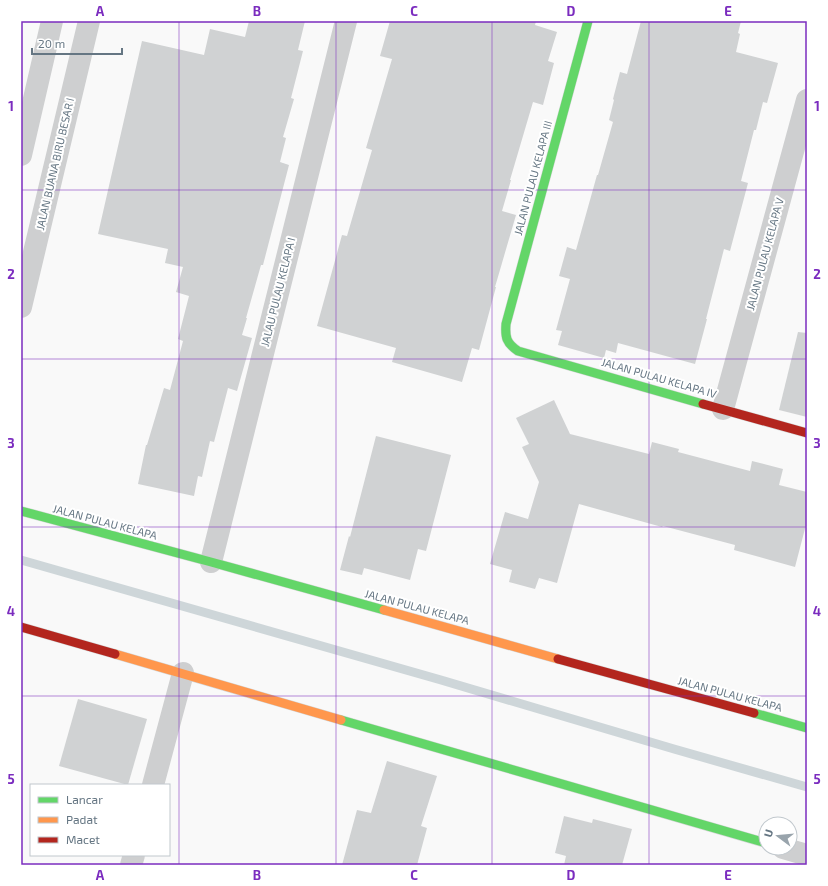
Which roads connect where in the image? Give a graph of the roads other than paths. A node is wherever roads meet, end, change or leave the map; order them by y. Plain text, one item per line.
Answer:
1 (52, 21) edge
2 (89, 21) edge
3 (346, 21) edge
4 (588, 21) edge
5 (807, 100) edge
6 (21, 155) edge
7 (21, 307) edge
8 (507, 341) joint
9 (723, 409) junction
10 (807, 434) edge
11 (21, 512) edge
12 (211, 562) junction
13 (21, 626) edge
14 (183, 674) junction
15 (807, 728) edge
16 (153, 784) edge
17 (758, 841) edge

1 - 6 street
2 - 7 street, JALAN BUANA BIRU BESAR I
3 - 12 street, JALAU PULAU KELAPA I
4 - 8 street, JALAN PULAU KELAPA III
5 - 9 street, JALAN PULAU KELAPA V
8 - 9 street, JALAN PULAU KELAPA IV
9 - 10 street, JALAN PULAU KELAPA IV
11 - 12 street, JALAN PULAU KELAPA
12 - 15 street, JALAN PULAU KELAPA
13 - 14 street
14 - 16 street
14 - 17 street

